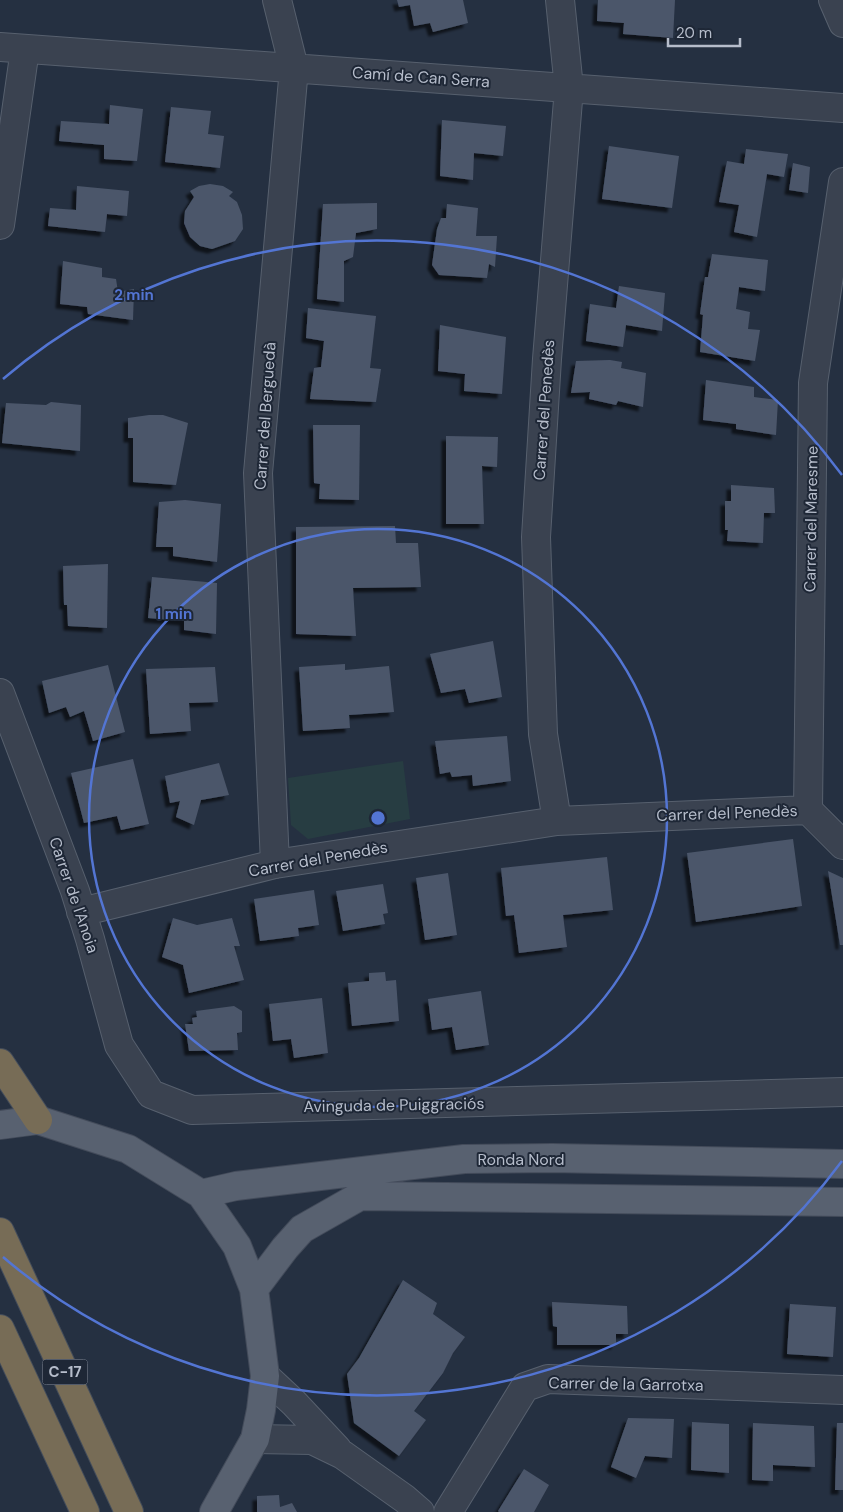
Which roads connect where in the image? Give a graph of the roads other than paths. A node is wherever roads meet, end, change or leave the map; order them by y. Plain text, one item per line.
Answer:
1 (277, 0) edge
2 (560, 0) edge
3 (833, 0) edge
4 (843, 23) edge
5 (13, 48) edge
6 (294, 68) junction
7 (569, 88) junction
8 (843, 108) edge
9 (843, 182) edge
10 (0, 225) edge
11 (0, 693) edge
12 (808, 810) junction
13 (556, 820) junction
14 (843, 845) edge
15 (275, 864) junction
16 (82, 912) junction
17 (0, 1063) edge
18 (843, 1092) edge
19 (151, 1094) joint
20 (38, 1120) junction
21 (0, 1126) edge
22 (843, 1164) edge
23 (200, 1194) junction
24 (843, 1202) edge
25 (0, 1232) edge
26 (254, 1289) junction
27 (0, 1329) edge
28 (265, 1376) junction
29 (843, 1390) edge
30 (255, 1439) junction
31 (343, 1455) junction
32 (85, 1512) edge
33 (129, 1512) edge
34 (214, 1512) edge
35 (420, 1512) edge
36 (448, 1512) edge

1 - 6 street, Carrer del Berguedà
2 - 7 street, Carrer del Penedès
3 - 4 street
5 - 6 street, Camí de Can Serra
5 - 10 street
6 - 7 street, Camí de Can Serra
6 - 15 street, Carrer del Berguedà
7 - 8 street, Camí de Can Serra
7 - 13 street, Carrer del Penedès
9 - 12 street, Carrer del Maresme
11 - 16 street, Carrer de l'Anoia
12 - 13 street, Carrer del Penedès
12 - 14 street
13 - 15 street, Carrer del Penedès
15 - 16 street, Carrer del Penedès
16 - 19 street, Carrer de l'Anoia
17 - 20 highway
18 - 19 street, Avinguda de Puiggraciós
20 - 21 main road
20 - 23 main road
22 - 23 main road, Ronda Nord
23 - 26 main road
24 - 26 main road
25 - 33 highway, C-17
26 - 28 main road
27 - 32 highway, C-17
28 - 30 main road
28 - 31 street
29 - 36 street, Carrer de la Garrotxa
30 - 31 street
30 - 34 main road
31 - 35 street

